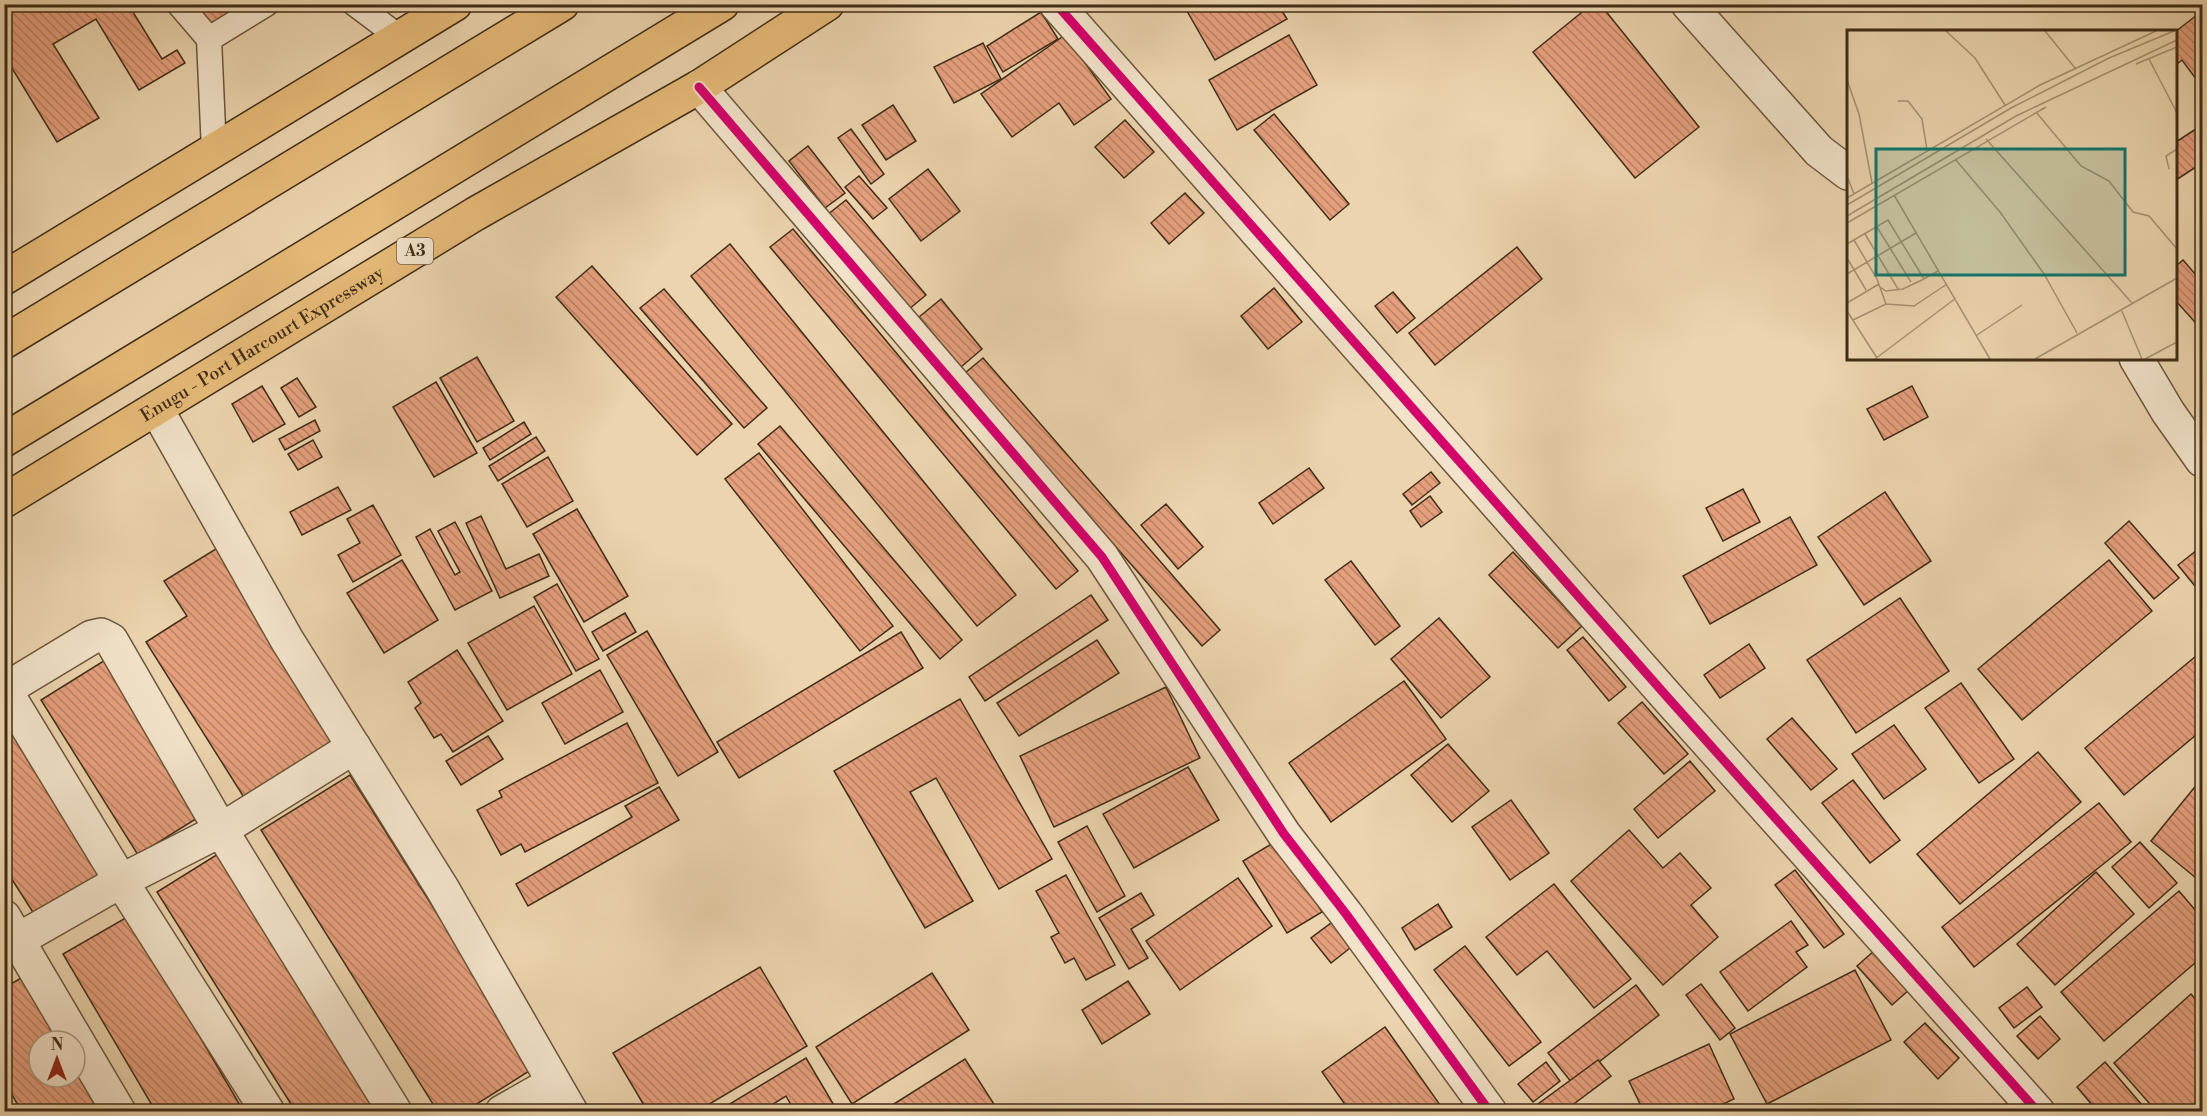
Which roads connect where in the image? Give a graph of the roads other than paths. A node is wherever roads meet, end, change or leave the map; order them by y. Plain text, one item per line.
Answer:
1 (179, 4) edge
2 (266, 4) edge
3 (355, 4) edge
4 (562, 4) edge
5 (722, 4) edge
6 (827, 4) edge
7 (1056, 4) edge
8 (1688, 4) edge
9 (452, 5) edge
10 (399, 37) junction
11 (208, 39) junction
12 (699, 87) junction
13 (214, 151) junction
14 (1847, 172) edge
15 (4, 278) edge
16 (4, 342) edge
17 (2137, 360) edge
18 (157, 410) junction
19 (4, 440) edge
20 (2202, 460) edge
21 (4, 501) edge
22 (5, 690) edge
23 (354, 747) junction
24 (221, 830) junction
25 (121, 881) junction
26 (9, 935) edge
27 (553, 1083) junction
28 (119, 1112) edge
29 (268, 1112) edge
30 (395, 1112) edge
31 (502, 1112) edge
32 (571, 1112) edge
33 (1490, 1112) edge
34 (2038, 1112) edge

1 - 11 lane
2 - 11 lane
3 - 10 lane
4 - 16 main road
5 - 19 main road
6 - 12 main road, Enugu - Port Harcourt Expressway / A3
7 - 34 street
8 - 14 street
9 - 10 main road
10 - 13 main road
11 - 13 lane
12 - 18 main road, Enugu - Port Harcourt Expressway / A3
12 - 33 street
13 - 15 main road
17 - 20 street
18 - 21 main road, Enugu - Port Harcourt Expressway / A3
18 - 23 street
22 - 24 street
22 - 25 street
23 - 24 street
23 - 27 street
24 - 25 street
24 - 30 street
25 - 26 street
25 - 29 street
26 - 28 street
27 - 31 street
27 - 32 street

